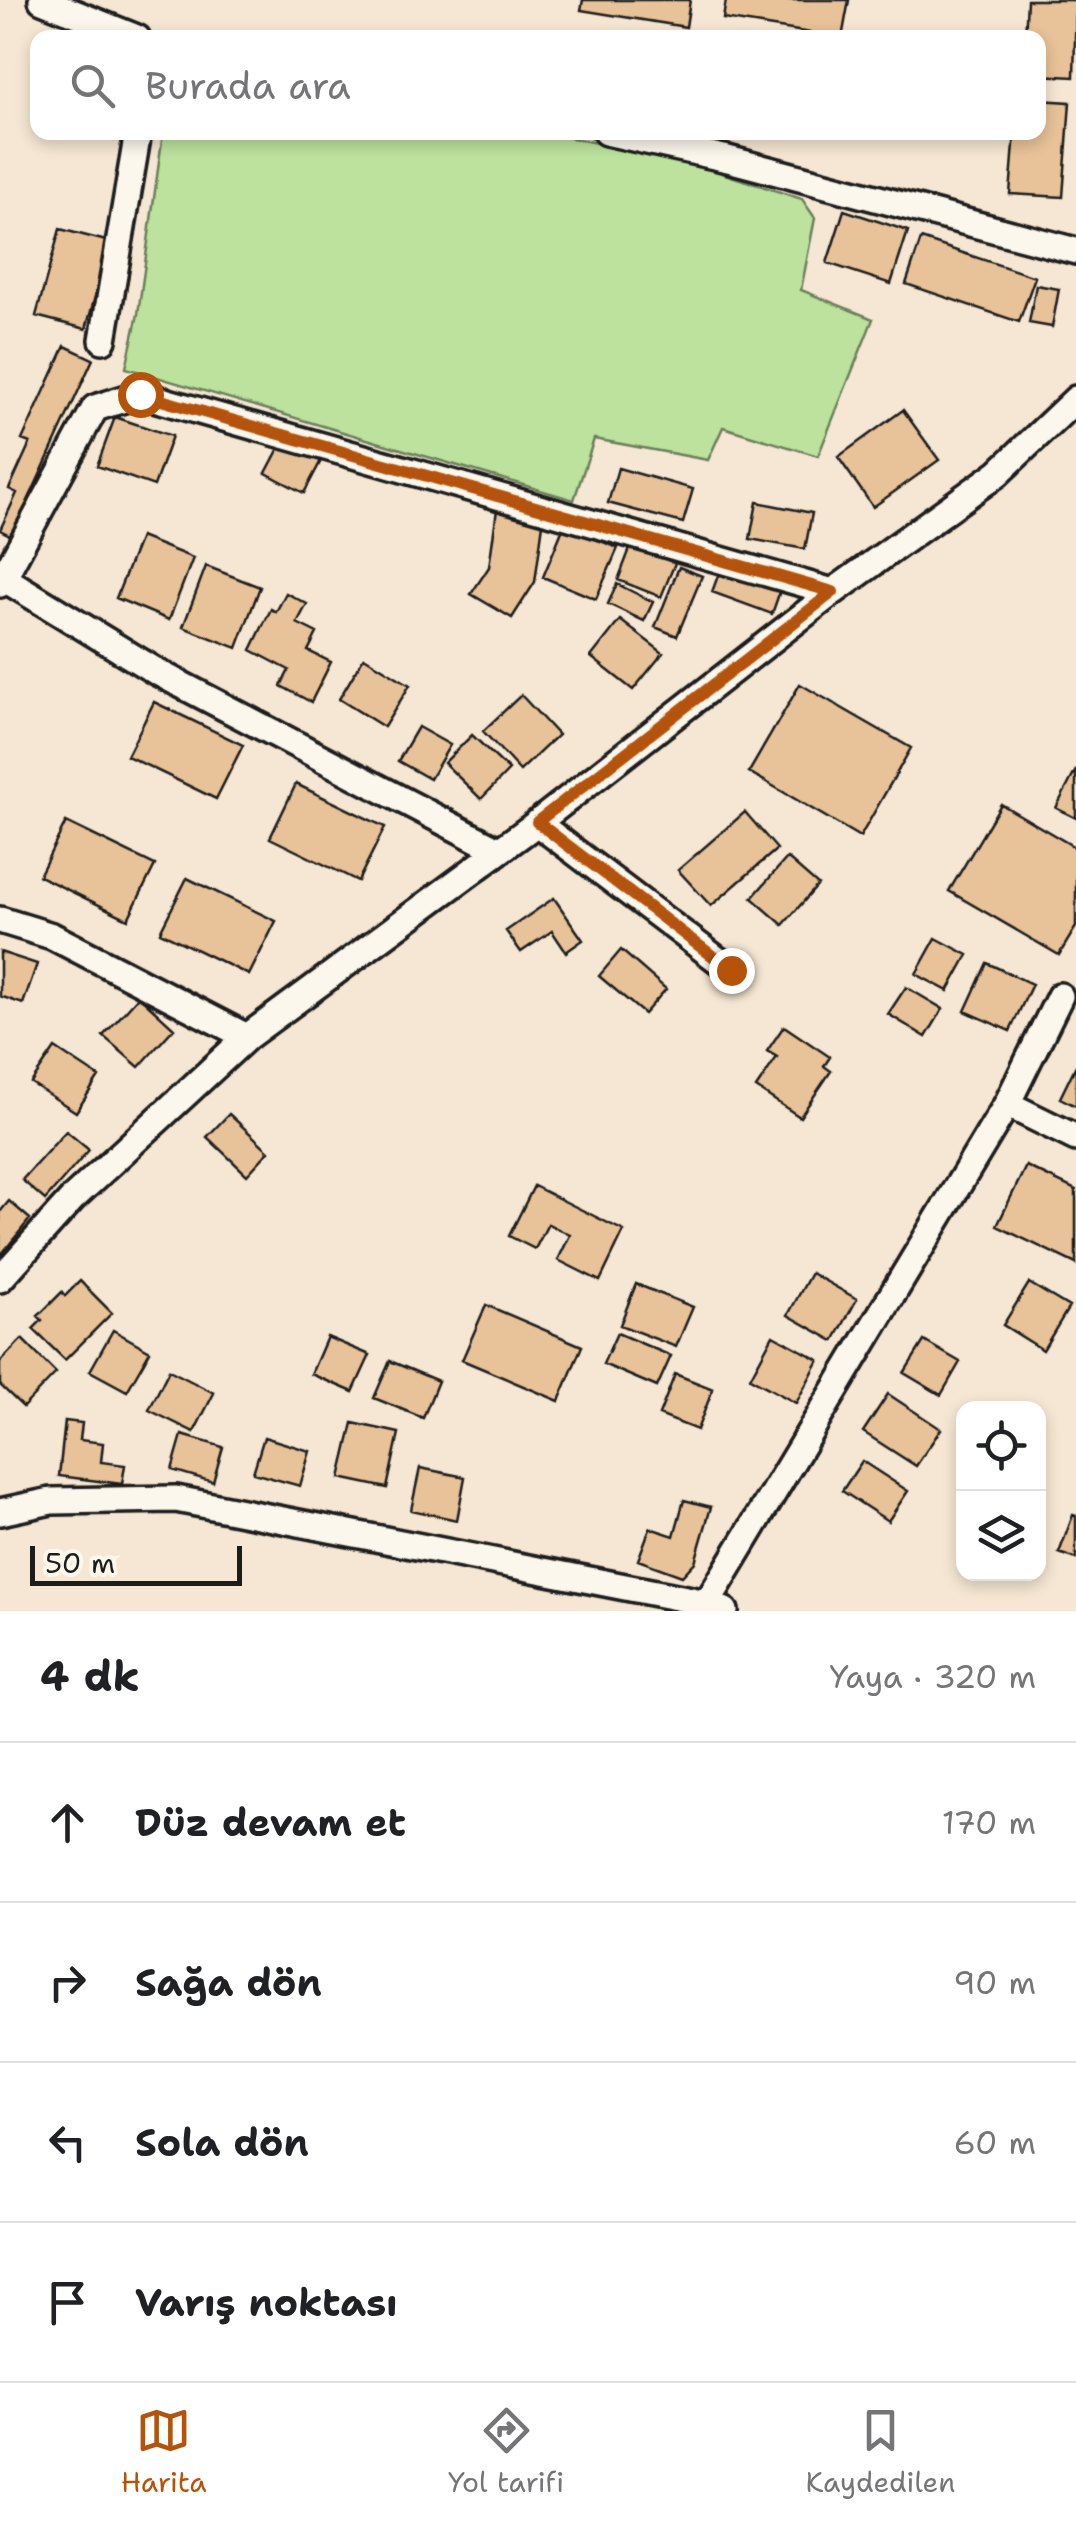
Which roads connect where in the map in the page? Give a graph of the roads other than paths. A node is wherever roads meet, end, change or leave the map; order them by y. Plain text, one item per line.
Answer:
1 (42, 0) edge
2 (117, 30) edge
3 (137, 140) edge
4 (642, 140) edge
5 (1076, 243) edge
6 (1076, 251) edge
7 (103, 340) dead end
8 (1076, 400) edge
9 (1, 579) edge
10 (833, 592) junction
11 (537, 822) junction
12 (498, 850) junction
13 (0, 920) edge
14 (731, 970) dead end
15 (1060, 996) dead end
16 (247, 1038) junction
17 (1007, 1104) junction
18 (1076, 1138) edge
19 (0, 1279) edge
20 (0, 1512) edge
21 (716, 1607) edge

1 - 2 street
3 - 7 street
4 - 6 street
5 - 6 street
8 - 10 street
9 - 10 street
9 - 12 street
10 - 11 street
11 - 12 street
11 - 14 street
12 - 16 street
13 - 16 street
15 - 17 street
16 - 19 street
17 - 18 street
17 - 21 street
20 - 21 street

